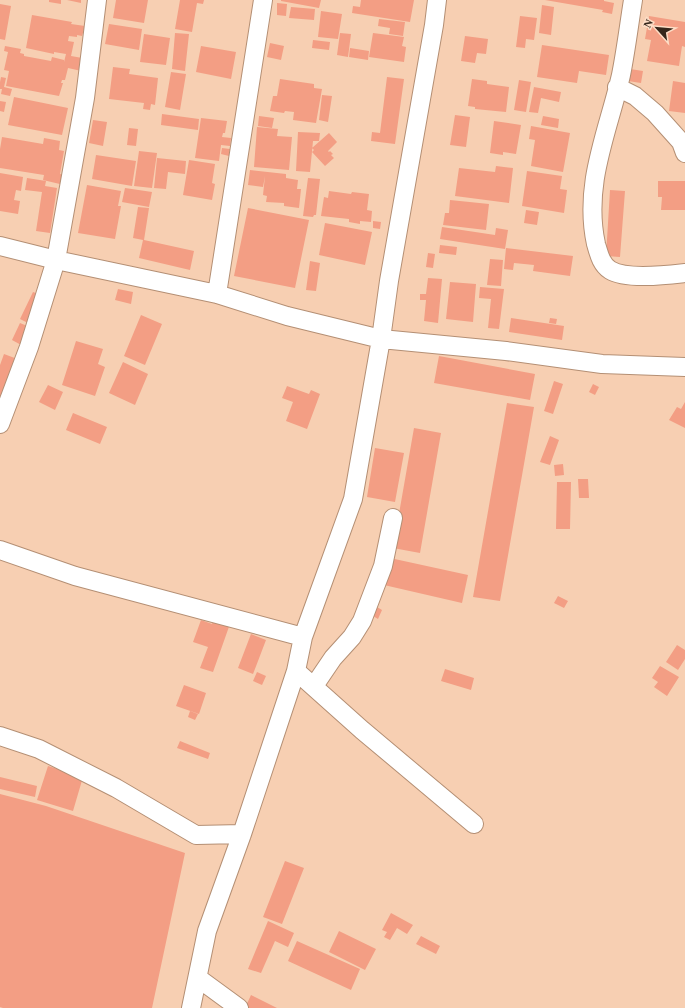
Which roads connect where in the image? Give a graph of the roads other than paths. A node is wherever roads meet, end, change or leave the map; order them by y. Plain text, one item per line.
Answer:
1 (97, 0) edge
2 (264, 0) edge
3 (437, 0) edge
4 (633, 0) edge
5 (617, 87) junction
6 (685, 153) edge
7 (0, 246) edge
8 (56, 260) junction
9 (685, 273) edge
10 (217, 294) junction
11 (381, 339) junction
12 (685, 366) edge
13 (0, 424) edge
14 (393, 518) dead end
15 (0, 550) edge
16 (303, 637) junction
17 (296, 671) junction
18 (314, 686) junction
19 (0, 736) edge
20 (474, 824) dead end
21 (242, 834) junction
22 (198, 978) junction
23 (191, 1008) edge
24 (239, 1008) edge

1 - 8 street
2 - 10 street
3 - 11 street
4 - 5 street
5 - 6 street
5 - 9 street
7 - 8 street
8 - 10 street
8 - 13 street
10 - 11 street
11 - 12 street
11 - 16 street
14 - 18 street
15 - 16 street
16 - 17 street
17 - 18 street
17 - 21 street
18 - 20 street
19 - 21 street
21 - 22 street
22 - 23 street
22 - 24 street

